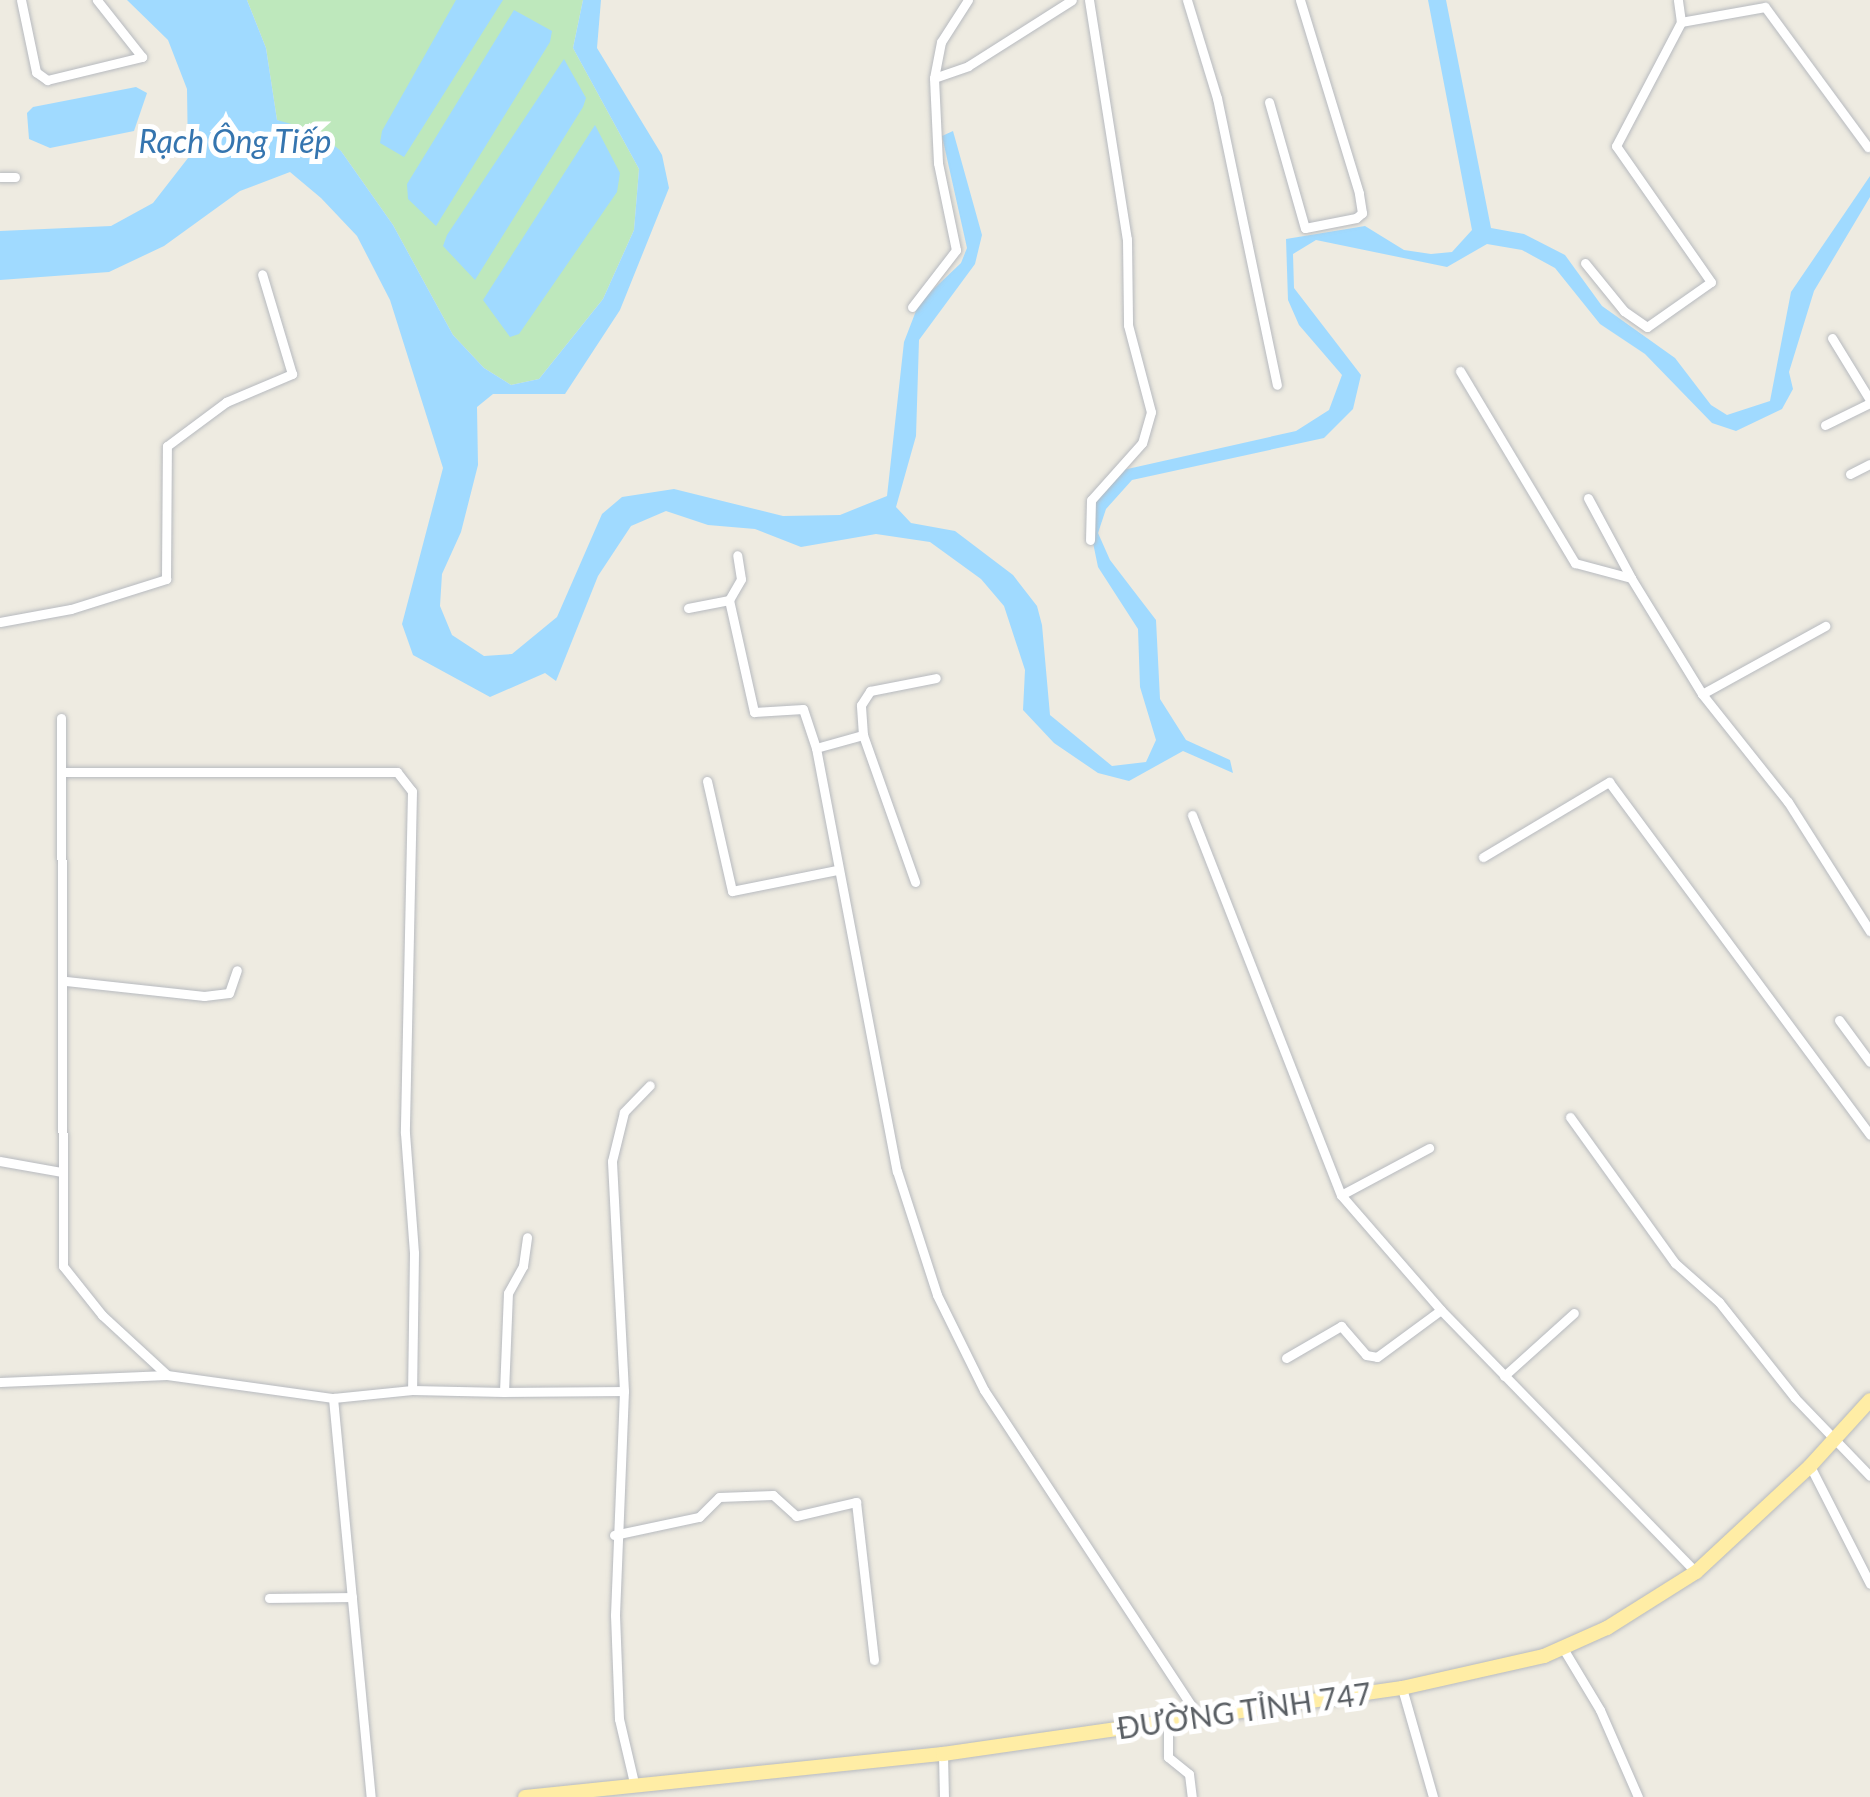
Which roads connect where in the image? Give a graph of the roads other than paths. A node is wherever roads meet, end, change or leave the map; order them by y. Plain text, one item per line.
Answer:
1 (21, 0) edge
2 (97, 0) edge
3 (968, 0) edge
4 (1072, 0) edge
5 (1089, 0) edge
6 (1187, 0) edge
7 (1300, 0) edge
8 (1678, 0) edge
9 (1681, 22) junction
10 (934, 78) junction
11 (1269, 102) dead end
12 (1868, 147) edge
13 (0, 177) edge
14 (15, 177) dead end
15 (1586, 263) dead end
16 (262, 274) dead end
17 (912, 307) dead end
18 (1832, 338) dead end
19 (1460, 370) dead end
20 (1277, 385) dead end
21 (1870, 402) edge
22 (1825, 424) dead end
23 (1870, 464) edge
24 (1850, 474) dead end
25 (1588, 498) dead end
26 (1090, 540) dead end
27 (737, 555) dead end
28 (1631, 578) junction
29 (729, 600) junction
30 (688, 608) dead end
31 (0, 622) edge
32 (1825, 626) dead end
33 (936, 678) dead end
34 (1702, 694) junction
35 (61, 718) dead end
36 (863, 735) junction
37 (816, 748) junction
38 (62, 772) junction
39 (707, 781) dead end
40 (1192, 815) dead end
41 (1484, 858) dead end
42 (837, 870) junction
43 (916, 882) dead end
44 (1870, 931) edge
45 (237, 970) dead end
46 (66, 981) junction
47 (1839, 1020) dead end
48 (1870, 1062) edge
49 (650, 1086) dead end
50 (1570, 1117) dead end
51 (1870, 1135) edge
52 (1429, 1148) dead end
53 (0, 1161) edge
54 (62, 1172) junction
55 (1341, 1195) junction
56 (527, 1237) dead end
57 (1441, 1310) junction
58 (1574, 1313) dead end
59 (1286, 1358) dead end
60 (167, 1376) junction
61 (1504, 1376) junction
62 (0, 1382) edge
63 (412, 1390) junction
64 (624, 1391) junction
65 (504, 1392) junction
66 (333, 1398) junction
67 (1870, 1400) edge
68 (1834, 1438) junction
69 (1810, 1466) junction
70 (1870, 1476) edge
71 (614, 1535) junction
72 (1696, 1572) junction
73 (1870, 1582) edge
74 (352, 1597) junction
75 (269, 1598) dead end
76 (1564, 1650) junction
77 (874, 1660) dead end
78 (1402, 1688) junction
79 (1198, 1716) junction
80 (1168, 1720) junction
81 (943, 1754) junction
82 (647, 1792) edge
83 (371, 1797) edge
84 (525, 1797) edge
85 (944, 1797) edge
86 (1192, 1797) edge
87 (1434, 1797) edge
88 (1638, 1797) edge

1 - 2 street
3 - 10 street
4 - 10 street
5 - 26 street
6 - 20 street
7 - 11 street
8 - 9 street
9 - 12 street
9 - 15 street
10 - 17 street
13 - 14 street
16 - 31 street
18 - 21 street
19 - 28 street
21 - 22 street
23 - 24 street
25 - 28 street
27 - 29 street
28 - 34 street
29 - 30 street
29 - 37 street
32 - 34 street
33 - 36 street
34 - 44 street
35 - 38 street
36 - 37 street
36 - 43 street
37 - 42 street
38 - 46 street
38 - 63 street
39 - 42 street
40 - 55 street
41 - 51 street
42 - 79 street
45 - 46 street
46 - 54 street
47 - 48 street
49 - 64 street
50 - 68 street
52 - 55 street
53 - 54 street
54 - 60 street
55 - 57 street
56 - 65 street
57 - 59 street
57 - 61 street
58 - 61 street
60 - 62 street
60 - 66 street
61 - 72 street
63 - 65 street
63 - 66 street
64 - 65 street
64 - 71 street
66 - 74 street
67 - 68 main road, ĐƯỜNG TỈNH 747
68 - 69 main road, ĐƯỜNG TỈNH 747
68 - 70 street
69 - 72 main road, ĐƯỜNG TỈNH 747
69 - 73 street
71 - 77 street
71 - 82 street
72 - 76 main road, ĐƯỜNG TỈNH 747
74 - 75 street
74 - 83 street
76 - 78 main road, ĐƯỜNG TỈNH 747
76 - 88 street
78 - 79 main road, ĐƯỜNG TỈNH 747
78 - 87 street
79 - 80 main road, ĐƯỜNG TỈNH 747
80 - 81 main road, ĐƯỜNG TỈNH 747
80 - 86 street
81 - 82 main road, ĐƯỜNG TỈNH 747
81 - 85 street
82 - 84 main road, ĐƯỜNG TỈNH 747

